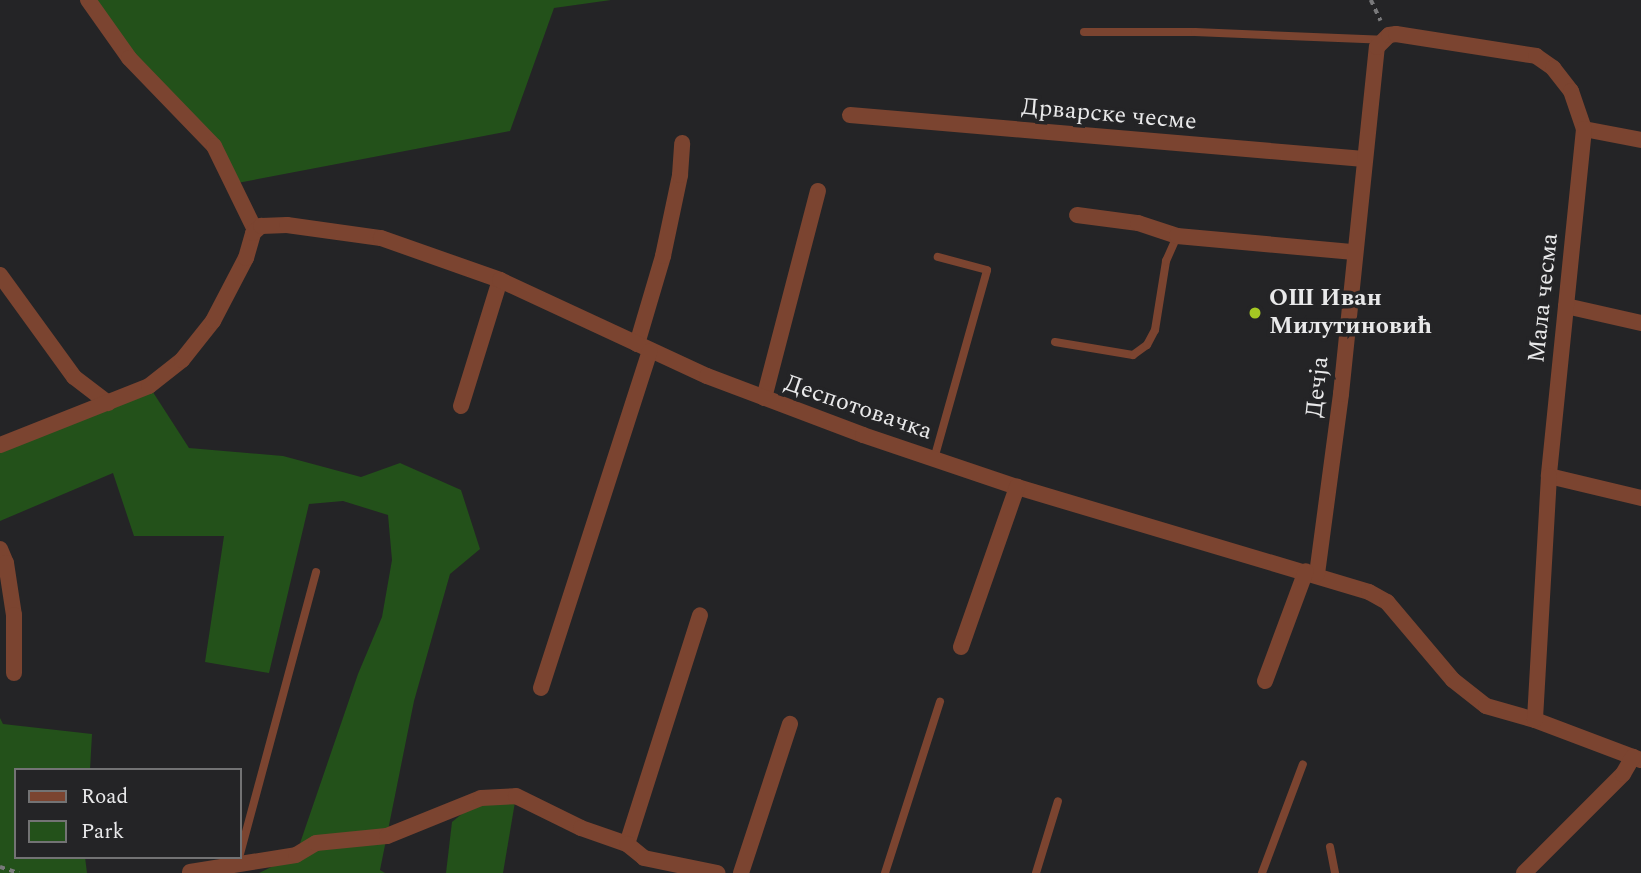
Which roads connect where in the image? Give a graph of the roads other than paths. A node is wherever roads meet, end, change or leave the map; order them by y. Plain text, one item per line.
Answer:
1 (88, 0) edge
2 (1084, 32) dead end
3 (1385, 38) junction
4 (850, 115) dead end
5 (1584, 129) junction
6 (1641, 140) edge
7 (682, 143) dead end
8 (1364, 159) junction
9 (818, 191) dead end
10 (1077, 215) dead end
11 (255, 230) junction
12 (1177, 236) junction
13 (1354, 252) junction
14 (938, 257) dead end
15 (0, 275) edge
16 (500, 280) junction
17 (1566, 306) junction
18 (1641, 323) edge
19 (1055, 342) dead end
20 (644, 348) junction
21 (764, 398) junction
22 (108, 403) junction
23 (461, 407) dead end
24 (0, 445) edge
25 (934, 459) junction
26 (1549, 476) junction
27 (1017, 487) junction
28 (1641, 498) edge
29 (0, 549) edge
30 (316, 572) dead end
31 (1312, 573) junction
32 (700, 615) dead end
33 (961, 647) dead end
34 (13, 673) dead end
35 (1265, 681) dead end
36 (541, 688) dead end
37 (940, 702) dead end
38 (1535, 720) junction
39 (790, 724) dead end
40 (1637, 759) edge
41 (1303, 764) dead end
42 (1058, 802) dead end
43 (627, 844) junction
44 (242, 847) edge
45 (1330, 847) dead end
46 (242, 858) edge
47 (236, 859) edge
48 (190, 872) edge
49 (717, 873) edge
50 (741, 873) edge
51 (884, 873) edge
52 (1036, 873) edge
53 (1262, 873) edge
54 (1335, 873) edge
55 (1524, 873) edge

1 - 11 street
2 - 3 lane
3 - 5 street, Мала чесма
3 - 8 street, Дечја
4 - 8 street, Дрварске чесме
5 - 6 street
5 - 17 street, Мала чесма
7 - 20 street
8 - 13 street, Дечја
9 - 21 street
10 - 12 street
11 - 16 street, Деспотовачка
11 - 22 street
12 - 13 street
12 - 19 lane
13 - 31 street, Дечја
14 - 25 lane
15 - 22 street
16 - 20 street, Деспотовачка
16 - 23 street
17 - 18 street
17 - 26 street, Мала чесма
20 - 21 street, Деспотовачка
20 - 36 street
21 - 25 street, Деспотовачка
22 - 24 street
25 - 27 street, Деспотовачка
26 - 28 street
26 - 38 street, Мала чесма
27 - 31 street, Деспотовачка
27 - 33 street
29 - 34 street
30 - 44 lane
31 - 35 street, Дечја
31 - 38 street, Деспотовачка
32 - 43 street
37 - 51 lane
38 - 40 street, Деспотовачка
39 - 50 street
40 - 55 street
41 - 53 lane
42 - 52 lane
43 - 46 street
43 - 49 street
45 - 54 lane
47 - 48 street

